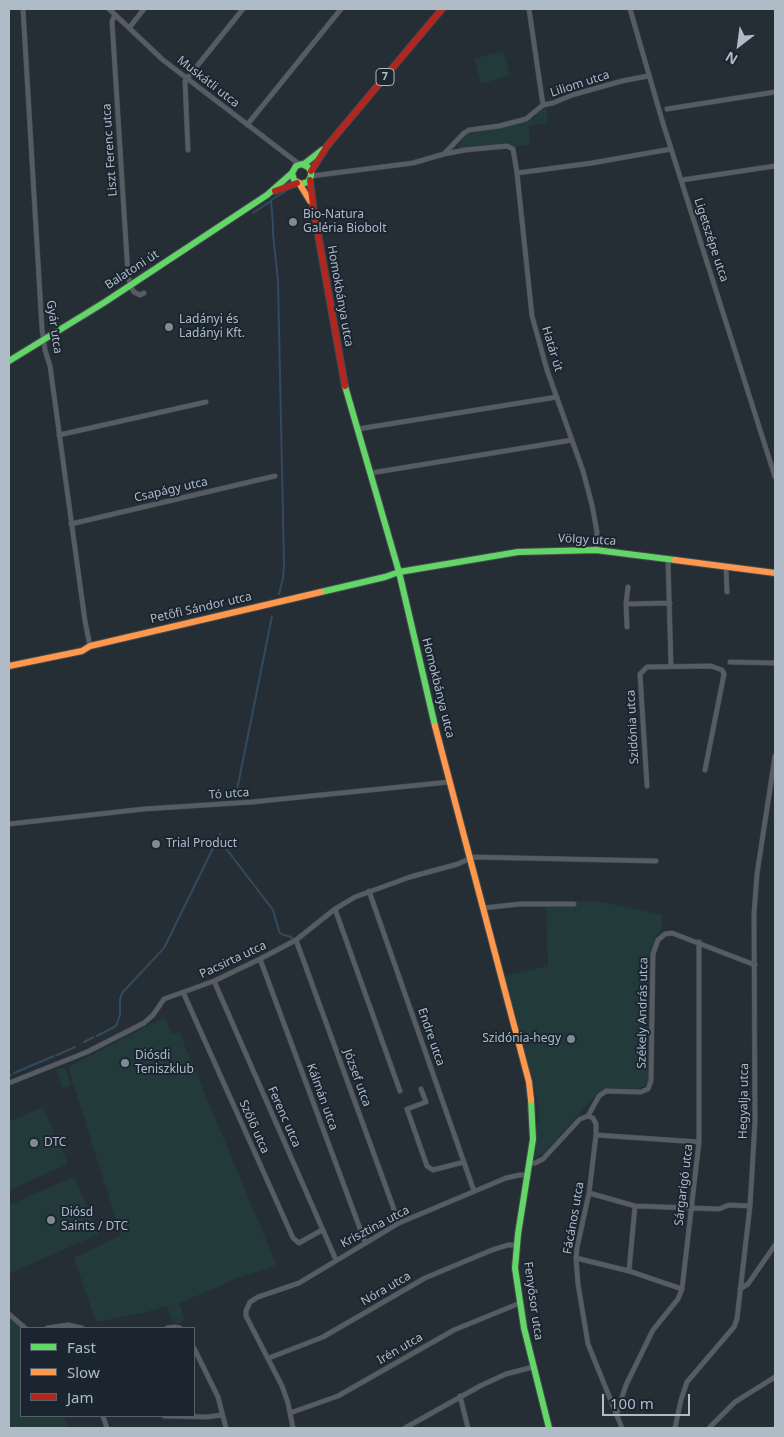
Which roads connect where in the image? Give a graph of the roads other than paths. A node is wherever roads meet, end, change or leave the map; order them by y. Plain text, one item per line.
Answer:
1 (23, 9) edge
2 (109, 9) edge
3 (144, 9) edge
4 (242, 9) edge
5 (341, 9) edge
6 (442, 9) edge
7 (529, 9) edge
8 (630, 9) edge
9 (115, 15) junction
10 (129, 28) junction
11 (648, 76) junction
12 (186, 78) junction
13 (775, 92) edge
14 (543, 105) junction
15 (667, 109) dead end
16 (248, 125) junction
17 (328, 146) junction
18 (671, 149) junction
19 (188, 150) dead end
20 (444, 154) junction
21 (302, 164) junction
22 (775, 166) edge
23 (292, 173) junction
24 (517, 173) junction
25 (311, 176) junction
26 (682, 180) junction
27 (298, 183) junction
28 (267, 195) junction
29 (313, 206) junction
30 (130, 285) junction
31 (144, 293) dead end
32 (43, 340) junction
33 (9, 361) edge
34 (557, 397) junction
35 (206, 402) dead end
36 (358, 429) junction
37 (59, 435) junction
38 (572, 440) junction
39 (371, 473) junction
40 (275, 476) dead end
41 (775, 477) edge
42 (71, 524) junction
43 (596, 550) junction
44 (668, 560) junction
45 (726, 567) junction
46 (399, 572) junction
47 (775, 573) edge
48 (628, 587) dead end
49 (727, 592) dead end
50 (670, 603) junction
51 (626, 604) junction
52 (627, 627) dead end
53 (90, 646) junction
54 (730, 662) dead end
55 (775, 662) edge
56 (9, 666) edge
57 (671, 666) junction
58 (775, 756) edge
59 (705, 770) dead end
60 (449, 782) junction
61 (647, 786) dead end
62 (9, 824) edge
63 (470, 858) junction
64 (656, 861) dead end
65 (369, 891) junction
66 (574, 904) dead end
67 (483, 908) junction
68 (335, 909) junction
69 (296, 940) junction
70 (699, 942) junction
71 (260, 960) junction
72 (754, 965) junction
73 (214, 982) junction
74 (183, 992) junction
75 (9, 1083) edge
76 (421, 1089) dead end
77 (400, 1091) dead end
78 (588, 1116) junction
79 (596, 1135) junction
80 (699, 1142) junction
81 (464, 1162) junction
82 (530, 1163) junction
83 (527, 1175) junction
84 (474, 1191) junction
85 (589, 1193) junction
86 (635, 1206) junction
87 (750, 1206) junction
88 (691, 1208) junction
89 (399, 1223) junction
90 (322, 1230) junction
91 (365, 1242) junction
92 (516, 1245) junction
93 (775, 1245) edge
94 (576, 1258) junction
95 (336, 1260) junction
96 (629, 1271) junction
97 (682, 1288) junction
98 (740, 1289) junction
99 (520, 1303) junction
100 (9, 1314) edge
101 (24, 1327) edge
102 (54, 1327) edge
103 (77, 1327) edge
104 (195, 1350) edge
105 (269, 1358) junction
106 (533, 1367) junction
107 (775, 1377) edge
108 (460, 1396) junction
109 (290, 1413) junction
110 (617, 1413) junction
111 (222, 1414) junction
112 (195, 1417) edge
113 (226, 1428) edge
114 (293, 1428) edge
115 (405, 1428) edge
116 (468, 1428) edge
117 (549, 1428) edge
118 (622, 1428) edge
119 (676, 1428) edge
120 (709, 1428) edge

1 - 32 street, Gyár utca
2 - 9 street, Muskátli utca
3 - 10 street
4 - 12 street
5 - 16 street
6 - 17 street, 7
7 - 14 street
8 - 11 street, Ligetszépe utca
9 - 10 street, Muskátli utca
9 - 30 street, Liszt Ferenc utca
10 - 12 street, Muskátli utca
11 - 14 street, Liliom utca
11 - 18 street, Ligetszépe utca
12 - 16 street, Muskátli utca
12 - 19 street
13 - 15 street
14 - 20 street, Liliom utca
16 - 21 street, Muskátli utca
17 - 21 street, 7
17 - 25 street, 7
18 - 24 street
18 - 26 street, Ligetszépe utca
20 - 24 street, Határ út
20 - 25 street
21 - 23 street, 7
21 - 25 street
22 - 26 street
23 - 27 street
23 - 28 street, Balatoni út / 7
24 - 34 street, Határ út
25 - 27 street, 7
25 - 29 street, Homokbánya utca
26 - 41 street, Ligetszépe utca
27 - 28 street, Balatoni út / 7
27 - 29 street, Homokbánya utca
28 - 30 street, Balatoni út / 7
29 - 36 street, Homokbánya utca
30 - 31 street
30 - 32 street, Balatoni út / 7
32 - 33 street, Balatoni út / 7
32 - 37 street, Gyár utca
34 - 36 street
34 - 38 street, Határ út
35 - 37 street
36 - 39 street, Homokbánya utca
37 - 42 street, Gyár utca
38 - 39 street
38 - 43 street, Határ út
39 - 46 street, Homokbánya utca
40 - 42 street, Csapágy utca
42 - 53 street, Gyár utca
43 - 44 street, Völgy utca
43 - 46 street, Völgy utca
44 - 45 street, Völgy utca
44 - 50 street
45 - 47 street, Völgy utca
45 - 49 street
46 - 53 street, Petőfi Sándor utca
46 - 60 street, Homokbánya utca
48 - 51 street
50 - 51 street
50 - 57 street
51 - 52 street
53 - 56 street, Petőfi Sándor utca
54 - 55 street
57 - 59 street, Szidónia utca
57 - 61 street, Szidónia utca
58 - 72 street, Hegyalja utca
60 - 62 street, Tó utca
60 - 63 street, Homokbánya utca
63 - 64 street, Pacsirta utca
63 - 65 street, Pacsirta utca
63 - 67 street, Homokbánya utca
65 - 68 street, Pacsirta utca
65 - 81 street, Endre utca
66 - 67 street
67 - 82 street, Homokbánya utca
68 - 69 street, Pacsirta utca
68 - 77 street
69 - 71 street, Pacsirta utca
69 - 89 street, József utca
70 - 72 street, Székely András utca
70 - 78 street, Székely András utca
70 - 80 street, Sárgarigó utca
71 - 73 street, Pacsirta utca
71 - 91 street, Kálmán utca
72 - 87 street, Hegyalja utca
73 - 74 street, Pacsirta utca
73 - 90 street, Ferenc utca
74 - 75 street, Pacsirta utca
74 - 90 street, Szőlő utca
76 - 81 street
78 - 79 street, Fácános utca
78 - 82 street
79 - 80 street
79 - 85 street, Fácános utca
80 - 88 street, Sárgarigó utca
81 - 84 street, Endre utca
82 - 83 street, Homokbánya utca
83 - 84 street, Krisztina utca
83 - 92 street, Fenyősor utca
84 - 89 street, Krisztina utca
85 - 86 street
85 - 94 street, Fácános utca
86 - 88 street
86 - 96 street
87 - 88 street
87 - 98 street, Hegyalja utca
88 - 97 street, Sárgarigó utca
89 - 91 street, Krisztina utca
90 - 95 street, Ferenc utca
91 - 95 street, Krisztina utca
92 - 99 street, Fenyősor utca
92 - 105 street, Nóra utca
93 - 98 street
94 - 96 street
94 - 110 street, Fácános utca
95 - 105 street, Krisztina utca
96 - 97 street
97 - 110 street, Sárgarigó utca
98 - 119 street, Hegyalja utca
99 - 106 street, Fenyősor utca
99 - 109 street, Irén utca
100 - 101 street
102 - 103 street
104 - 111 street
105 - 109 street
106 - 108 street
106 - 117 street, Fenyősor utca
107 - 120 street
108 - 115 street
108 - 116 street
109 - 114 street
110 - 118 street, Fácános utca
111 - 112 street
111 - 113 street

